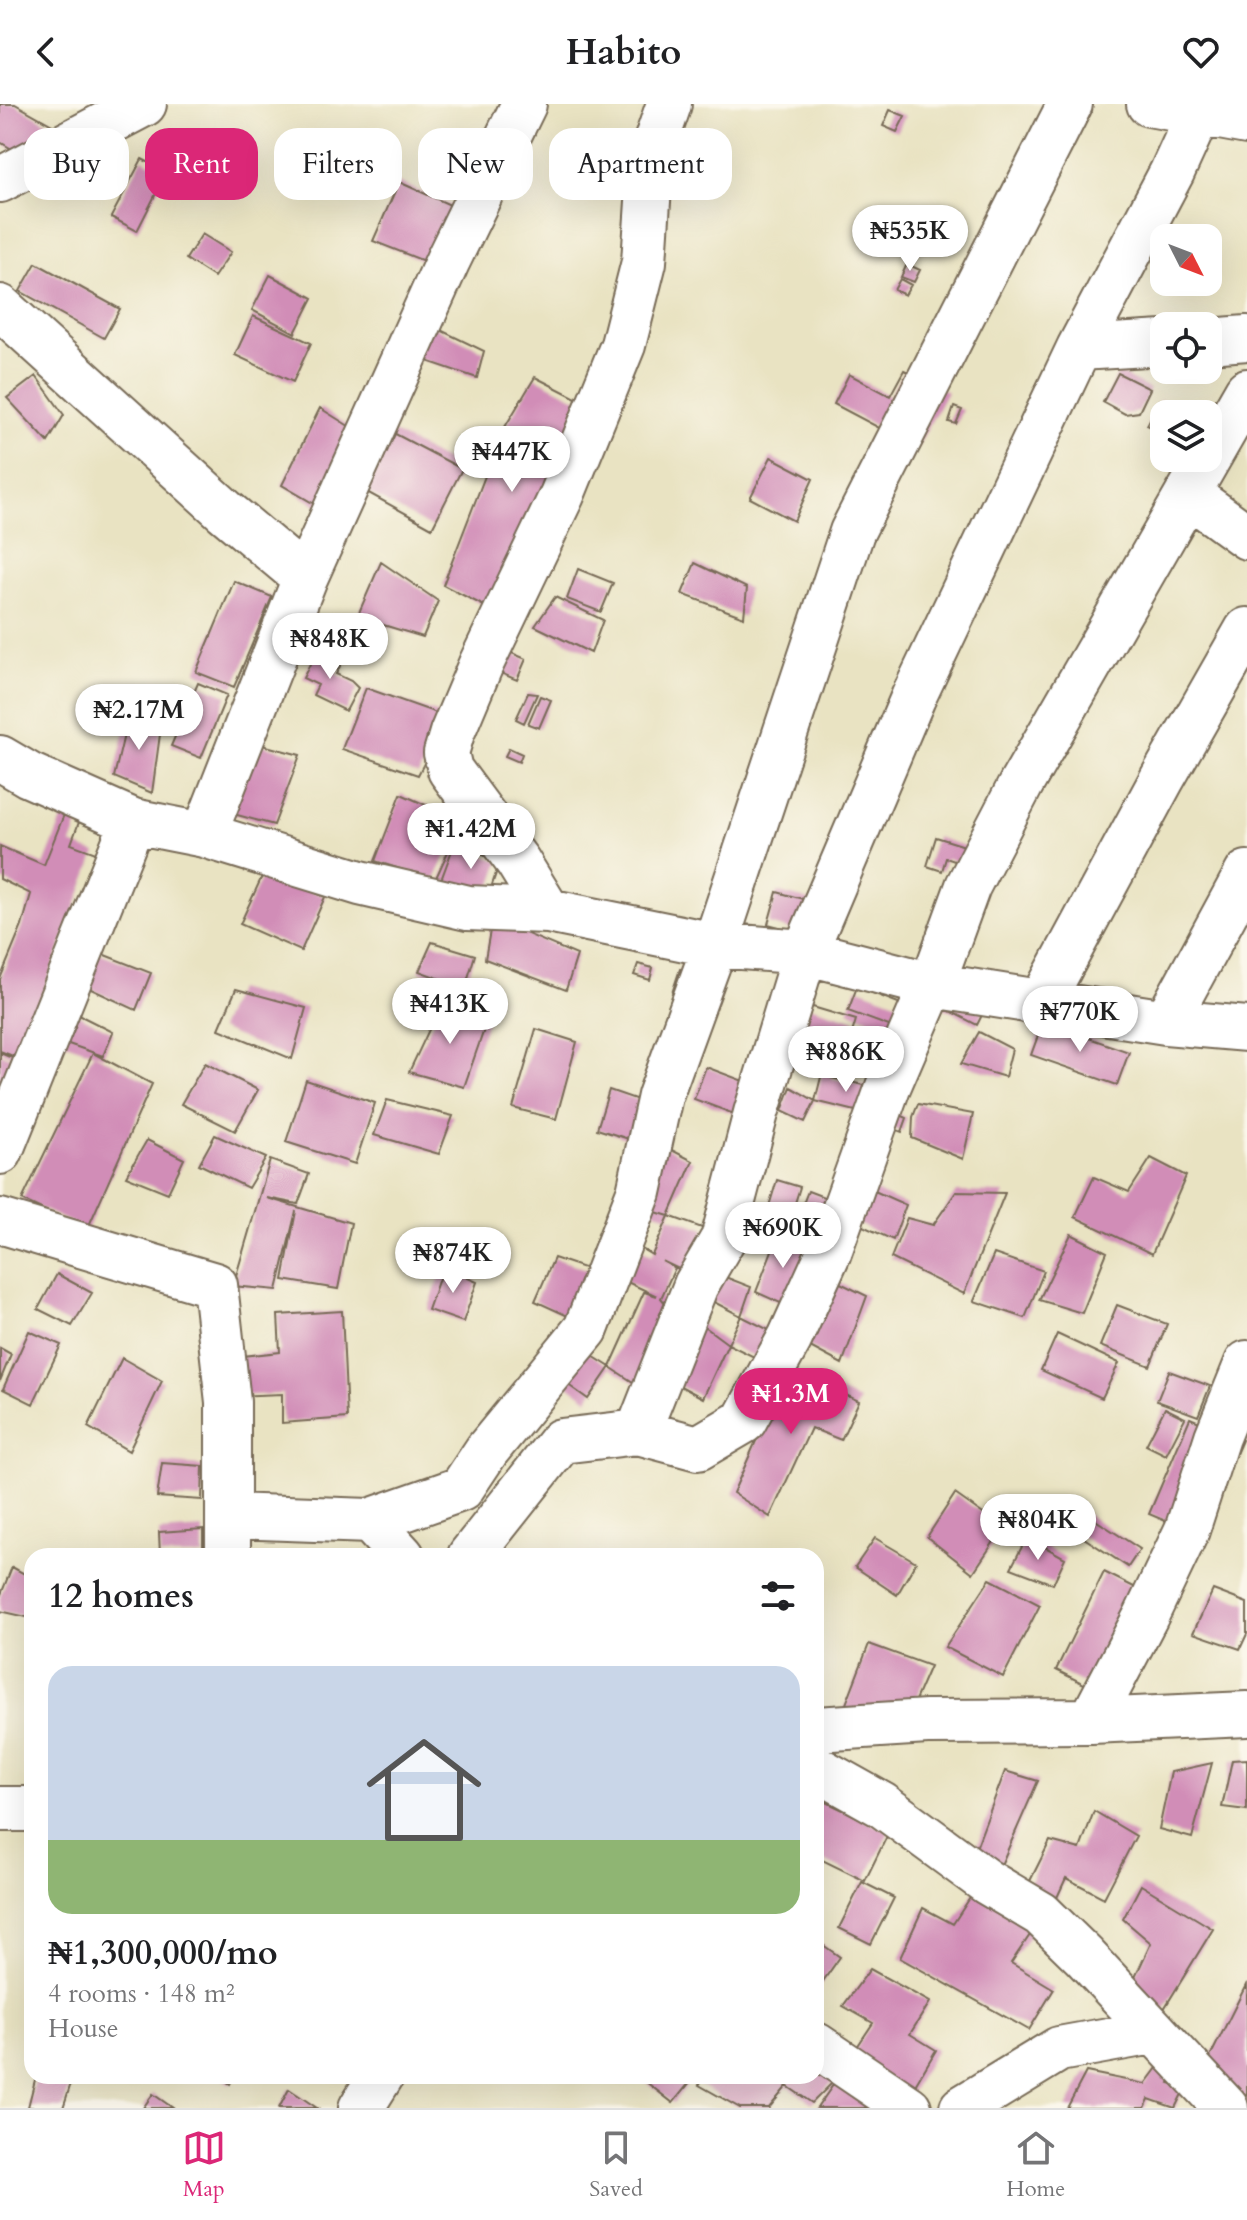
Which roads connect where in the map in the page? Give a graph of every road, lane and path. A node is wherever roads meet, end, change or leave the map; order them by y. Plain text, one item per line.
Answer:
1 (144, 104) edge
2 (524, 104) edge
3 (669, 104) edge
4 (1070, 104) edge
5 (1149, 104) edge
6 (1201, 108) edge
7 (1247, 122) edge
8 (0, 180) edge
9 (0, 307) edge
10 (1247, 338) edge
11 (1222, 340) edge
12 (1150, 344) edge
13 (1079, 348) junction
14 (1247, 391) edge
15 (1188, 494) junction
16 (1247, 537) edge
17 (305, 578) junction
18 (1247, 630) edge
19 (0, 758) edge
20 (133, 821) junction
21 (204, 835) junction
22 (1247, 873) edge
23 (548, 911) junction
24 (715, 945) junction
25 (805, 952) junction
26 (932, 985) junction
27 (1041, 1003) junction
28 (1166, 1022) junction
29 (1247, 1029) edge
30 (0, 1152) edge
31 (0, 1221) edge
32 (1247, 1363) edge
33 (638, 1432) junction
34 (370, 1521) junction
35 (229, 1536) edge
36 (395, 1548) edge
37 (476, 1548) edge
38 (1247, 1714) edge
39 (825, 1719) edge
40 (1091, 1721) junction
41 (824, 1772) edge
42 (0, 1809) edge
43 (24, 1809) edge
44 (1153, 2032) junction
45 (824, 2050) edge
46 (376, 2084) edge
47 (361, 2108) edge
48 (909, 2108) edge
49 (962, 2108) edge
50 (1226, 2108) edge

1 - 8 street
2 - 17 street
3 - 23 street
4 - 24 street
5 - 6 street
6 - 7 street
6 - 13 street
9 - 17 street
10 - 11 street
12 - 13 street
13 - 25 street
14 - 15 street
15 - 16 street
15 - 26 street
17 - 21 street
18 - 27 street
19 - 20 street
20 - 21 street
20 - 30 street
21 - 23 street
22 - 28 street
23 - 24 street
24 - 25 street
24 - 34 street
25 - 26 street
25 - 33 street
26 - 27 street
26 - 33 street
27 - 28 street
28 - 29 street
31 - 35 street
32 - 40 street
33 - 37 street
34 - 35 street
34 - 36 street
38 - 40 street
39 - 40 street
41 - 44 street
42 - 43 street
44 - 49 street
44 - 50 street
45 - 48 street
46 - 47 street

